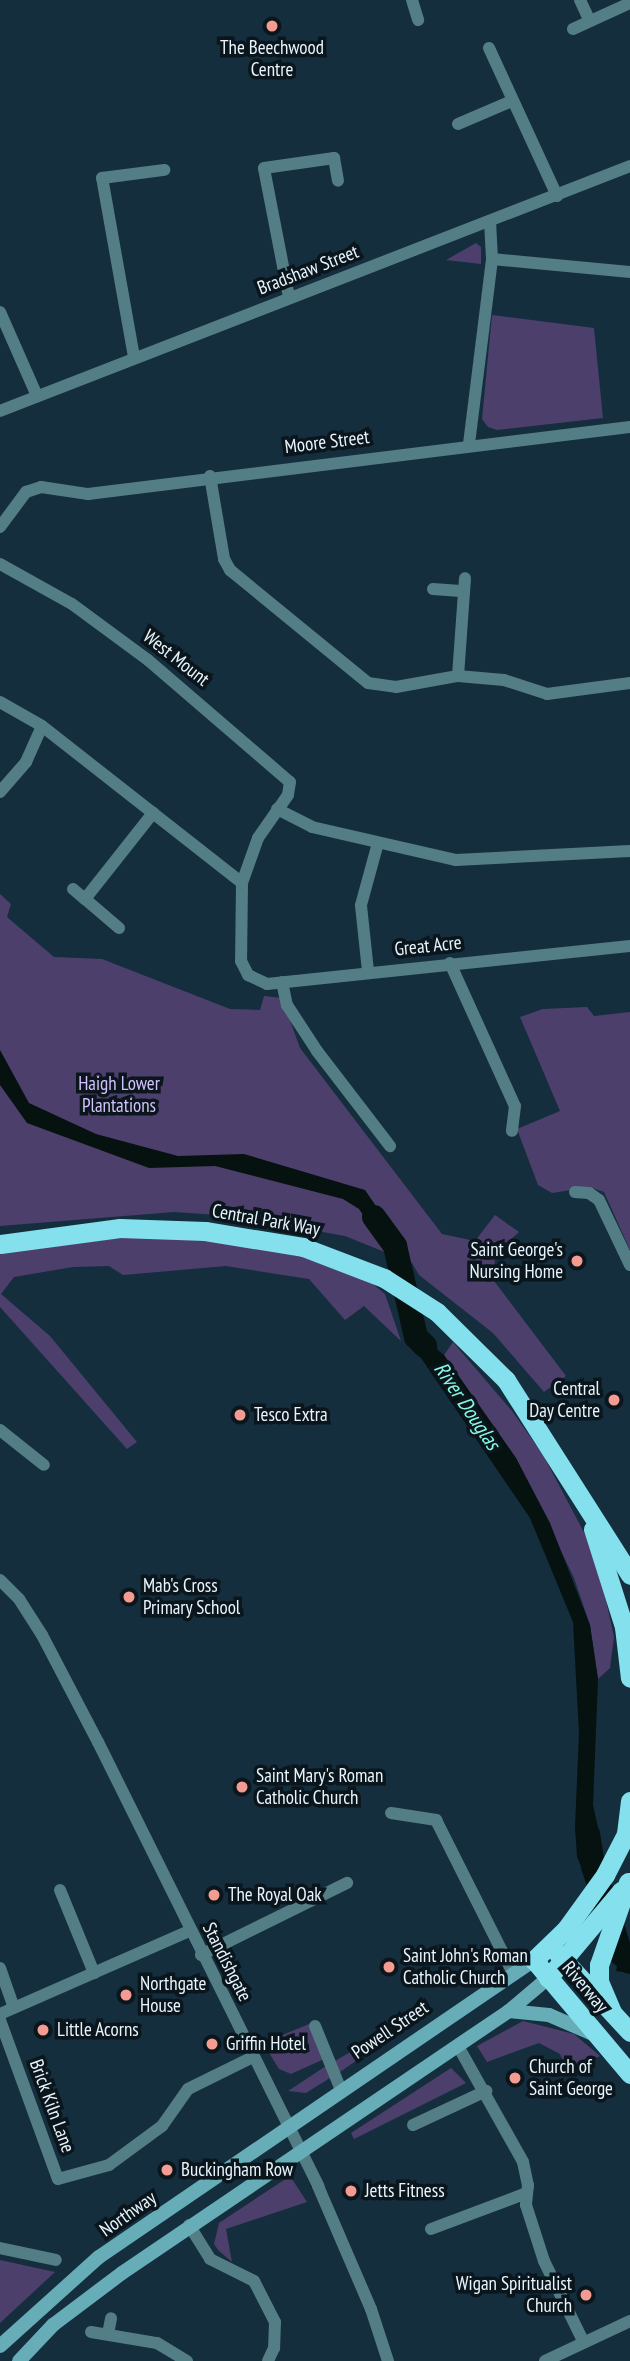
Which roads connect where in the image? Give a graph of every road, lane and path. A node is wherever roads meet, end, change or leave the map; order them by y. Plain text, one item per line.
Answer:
1 (412, 0) edge
2 (580, 0) edge
3 (630, 3) edge
4 (418, 20) dead end
5 (590, 21) junction
6 (573, 29) dead end
7 (489, 48) dead end
8 (512, 101) junction
9 (458, 124) dead end
10 (630, 166) edge
11 (164, 170) dead end
12 (338, 181) dead end
13 (557, 197) junction
14 (490, 223) junction
15 (492, 259) junction
16 (630, 272) edge
17 (289, 298) junction
18 (0, 312) edge
19 (134, 357) junction
20 (37, 396) junction
21 (0, 411) edge
22 (630, 427) edge
23 (469, 444) junction
24 (210, 476) junction
25 (0, 527) edge
26 (0, 564) edge
27 (433, 589) dead end
28 (458, 676) junction
29 (630, 683) edge
30 (0, 702) edge
31 (42, 726) junction
32 (0, 792) edge
33 (277, 810) junction
34 (153, 813) junction
35 (378, 843) junction
36 (630, 851) edge
37 (242, 883) junction
38 (73, 889) dead end
39 (85, 899) junction
40 (119, 928) dead end
41 (630, 946) edge
42 (450, 964) junction
43 (368, 971) junction
44 (282, 982) junction
45 (512, 1130) dead end
46 (390, 1146) dead end
47 (575, 1192) dead end
48 (0, 1244) edge
49 (630, 1265) edge
50 (0, 1430) edge
51 (44, 1465) dead end
52 (584, 1502) junction
53 (630, 1575) edge
54 (0, 1580) edge
55 (630, 1678) edge
56 (630, 1801) edge
57 (391, 1813) dead end
58 (629, 1880) edge
59 (347, 1883) dead end
60 (60, 1890) dead end
61 (611, 1913) junction
62 (189, 1931) junction
63 (550, 1945) junction
64 (201, 1955) junction
65 (534, 1959) junction
66 (565, 1961) junction
67 (0, 1968) edge
68 (94, 1973) junction
69 (513, 1973) junction
70 (548, 1978) junction
71 (14, 2008) junction
72 (509, 2011) junction
73 (612, 2012) junction
74 (0, 2014) edge
75 (0, 2021) edge
76 (315, 2026) dead end
77 (630, 2032) edge
78 (598, 2037) junction
79 (458, 2046) junction
80 (253, 2057) junction
81 (630, 2074) edge
82 (341, 2090) junction
83 (486, 2091) junction
84 (413, 2125) dead end
85 (288, 2127) junction
86 (301, 2152) junction
87 (525, 2200) junction
88 (189, 2225) junction
89 (431, 2229) dead end
90 (0, 2248) edge
91 (56, 2260) dead end
92 (111, 2318) dead end
93 (630, 2321) edge
94 (91, 2332) dead end
95 (108, 2334) junction
96 (583, 2341) junction
97 (0, 2346) edge
98 (180, 2359) edge
99 (19, 2361) edge
100 (268, 2361) edge
101 (388, 2361) edge
102 (545, 2361) edge

1 - 4 street
2 - 5 street
3 - 5 street
5 - 6 street
7 - 8 street
8 - 9 street
8 - 13 street
10 - 13 street, Bradshaw Street
11 - 19 street
12 - 17 street
13 - 14 street, Bradshaw Street
14 - 15 street
14 - 17 street, Bradshaw Street
15 - 16 street
15 - 23 street
17 - 19 street, Bradshaw Street
18 - 20 street
19 - 20 street, Bradshaw Street
20 - 21 street, Bradshaw Street
22 - 23 street, Moore Street
23 - 24 street, Moore Street
24 - 25 street, Moore Street
24 - 28 street
26 - 33 street, West Mount
27 - 28 street
28 - 29 street
30 - 31 street
31 - 32 street
31 - 34 street
33 - 35 street
33 - 37 street
34 - 37 street
34 - 39 street
35 - 36 street
35 - 43 street
37 - 44 street, Great Acre
38 - 39 street
39 - 40 street
41 - 42 street, Great Acre
42 - 43 street, Great Acre
42 - 45 street
43 - 44 street, Great Acre
44 - 46 street
47 - 49 street
48 - 52 highway, Central Park Way
50 - 51 street
52 - 53 highway, Central Park Way
52 - 55 highway, Central Park Way
54 - 62 street, Standishgate
56 - 63 highway, Powell Street
57 - 69 street
58 - 61 highway
59 - 64 street
60 - 68 street
61 - 66 highway
61 - 73 highway, Riverway
62 - 64 street, Standishgate
62 - 68 street
63 - 65 highway, Powell Street
63 - 66 highway, Riverway
64 - 80 street, Standishgate
65 - 69 main road, Powell Street
65 - 70 highway, Riverway
66 - 70 highway
66 - 73 highway, Riverway
67 - 71 street
68 - 71 street
69 - 82 main road, Powell Street
70 - 72 main road
70 - 78 highway, Riverway
71 - 74 street
72 - 78 main road
72 - 79 main road
73 - 77 highway, Riverway
75 - 80 street, Brick Kiln Lane
76 - 82 street
78 - 81 highway, Riverway
79 - 83 street
79 - 86 main road
80 - 85 street, Standishgate
82 - 85 main road, Powell Street
83 - 84 street
83 - 87 street
85 - 86 street, Standishgate
85 - 97 main road, Northway
86 - 88 main road
86 - 101 street, Standishgate
87 - 89 street
87 - 96 street
88 - 99 main road
88 - 100 street
90 - 91 street
92 - 95 street
93 - 96 street
94 - 95 street
95 - 98 street
96 - 102 street

